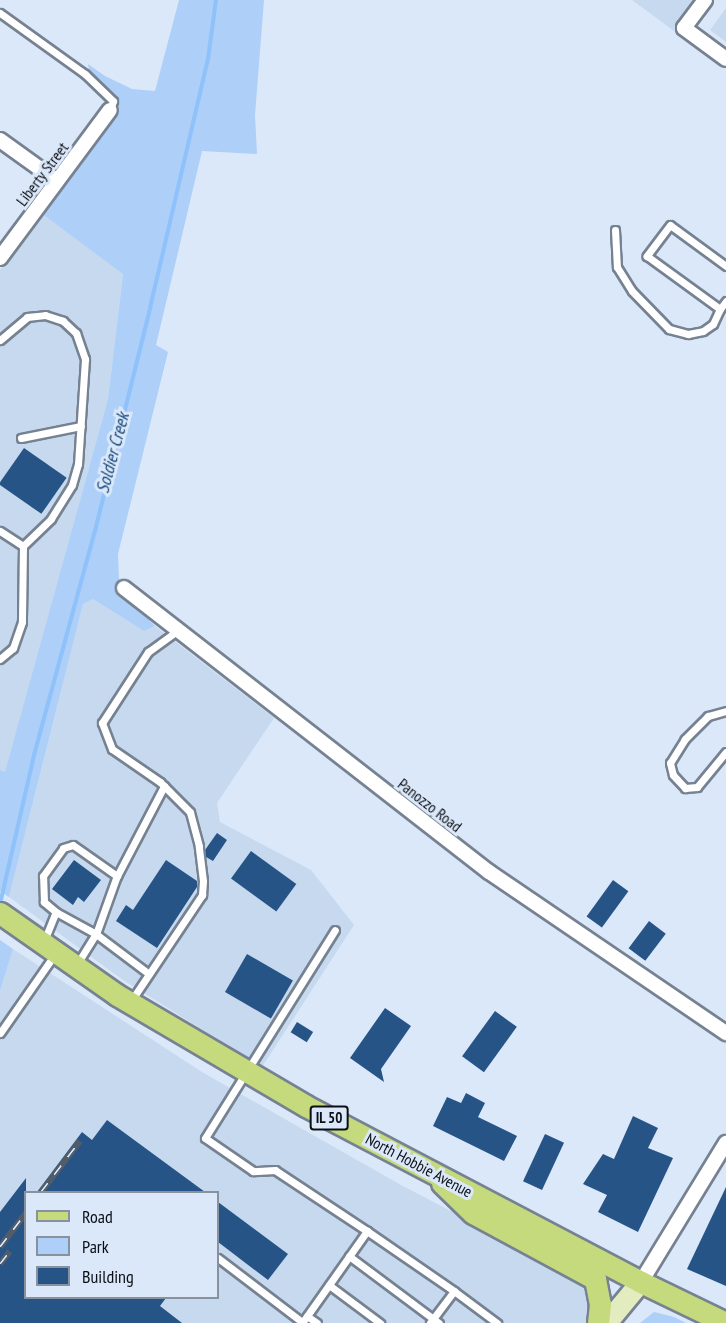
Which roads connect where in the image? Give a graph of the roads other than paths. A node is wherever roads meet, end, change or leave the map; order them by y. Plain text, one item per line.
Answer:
1 (705, 0) edge
2 (0, 13) edge
3 (726, 59) edge
4 (110, 110) joint
5 (0, 140) edge
6 (57, 181) junction
7 (615, 230) dead end
8 (0, 258) edge
9 (726, 266) edge
10 (726, 301) edge
11 (720, 309) junction
12 (0, 340) edge
13 (81, 426) junction
14 (21, 438) dead end
15 (0, 531) edge
16 (23, 546) junction
17 (124, 588) dead end
18 (178, 630) junction
19 (0, 659) edge
20 (726, 711) edge
21 (726, 752) edge
22 (164, 786) junction
23 (117, 876) junction
24 (0, 912) edge
25 (56, 912) junction
26 (335, 930) dead end
27 (96, 934) junction
28 (43, 943) junction
29 (76, 966) junction
30 (149, 974) junction
31 (130, 1002) junction
32 (0, 1033) edge
33 (726, 1034) edge
34 (246, 1071) junction
35 (726, 1143) edge
36 (431, 1172) junction
37 (367, 1231) junction
38 (349, 1256) junction
39 (219, 1259) edge
40 (641, 1282) junction
41 (329, 1285) junction
42 (454, 1291) junction
43 (304, 1320) edge
44 (434, 1322) edge
45 (317, 1323) edge
46 (380, 1323) edge
47 (497, 1323) edge
48 (598, 1323) edge
49 (607, 1323) edge
50 (615, 1323) edge
51 (726, 1323) edge

1 - 3 street
2 - 4 lane
4 - 6 street, Liberty Street
5 - 6 street
6 - 8 street, Liberty Street
7 - 11 lane
9 - 11 lane
10 - 11 lane
12 - 13 lane
13 - 14 lane
13 - 16 lane
15 - 16 lane
16 - 19 lane
17 - 18 street, Panozzo Road
18 - 22 lane
18 - 33 street, Panozzo Road
20 - 21 lane
22 - 23 lane
22 - 30 lane
23 - 25 lane
23 - 27 lane
24 - 28 main road, North Hobbie Avenue / IL 50
25 - 27 lane
25 - 28 lane
26 - 34 lane
27 - 29 lane
27 - 30 lane
28 - 29 main road, North Hobbie Avenue / IL 50
28 - 32 lane
29 - 31 main road, North Hobbie Avenue / IL 50
30 - 31 lane
31 - 34 main road, North Hobbie Avenue / IL 50
34 - 36 main road, North Hobbie Avenue / IL 50
34 - 37 lane
35 - 40 street
36 - 40 main road, North Hobbie Avenue / IL 50
36 - 48 main road
37 - 38 lane
37 - 42 lane
38 - 41 lane
38 - 44 lane
39 - 43 lane
40 - 49 main road
40 - 50 main road
40 - 51 main road, North Hobbie Avenue / IL 50
41 - 43 lane
41 - 46 lane
42 - 44 lane
42 - 47 lane
43 - 45 lane

